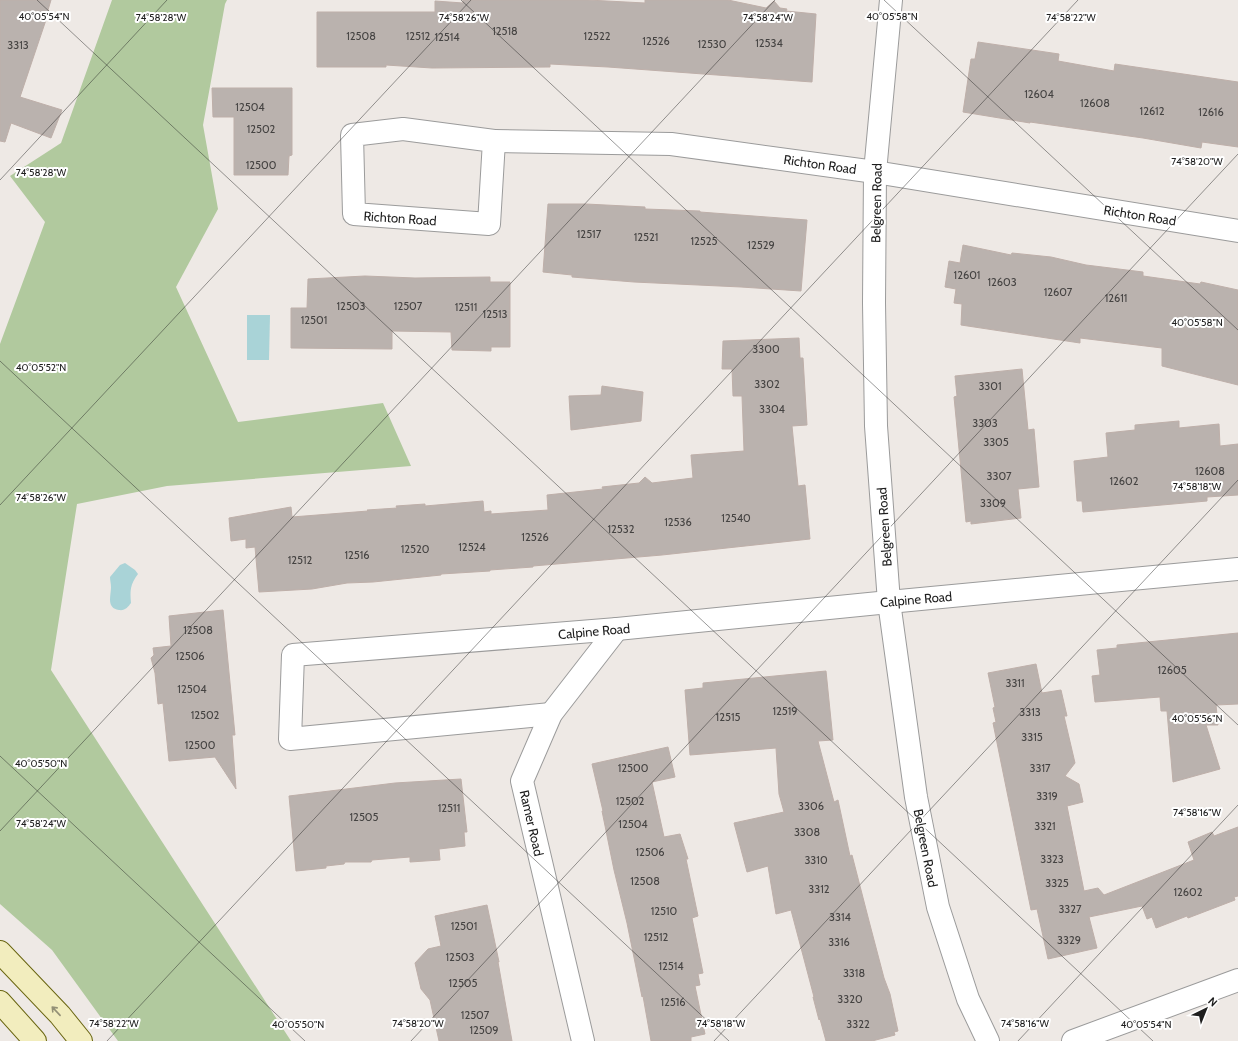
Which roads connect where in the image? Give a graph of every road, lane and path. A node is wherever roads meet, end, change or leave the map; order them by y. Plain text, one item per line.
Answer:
1 (891, 0) edge
2 (494, 141) junction
3 (875, 172) junction
4 (1238, 232) edge
5 (1238, 569) edge
6 (889, 602) junction
7 (617, 629) junction
8 (551, 714) junction
9 (0, 952) edge
10 (1238, 980) edge
11 (0, 1002) edge
12 (35, 1041) edge
13 (81, 1041) edge
14 (583, 1041) edge
15 (988, 1041) edge
16 (1073, 1041) edge

1 - 3 street, Belgreen Road
2 - 2 street, Richton Road
2 - 3 street, Richton Road
3 - 4 street, Richton Road
3 - 6 street, Belgreen Road
5 - 6 street, Calpine Road
6 - 7 street, Calpine Road
6 - 15 street, Belgreen Road
7 - 8 street, Ramer Road
7 - 8 street, Calpine Road
8 - 14 street, Ramer Road
13 -> 9 main road
10 - 16 street
11 - 12 main road

